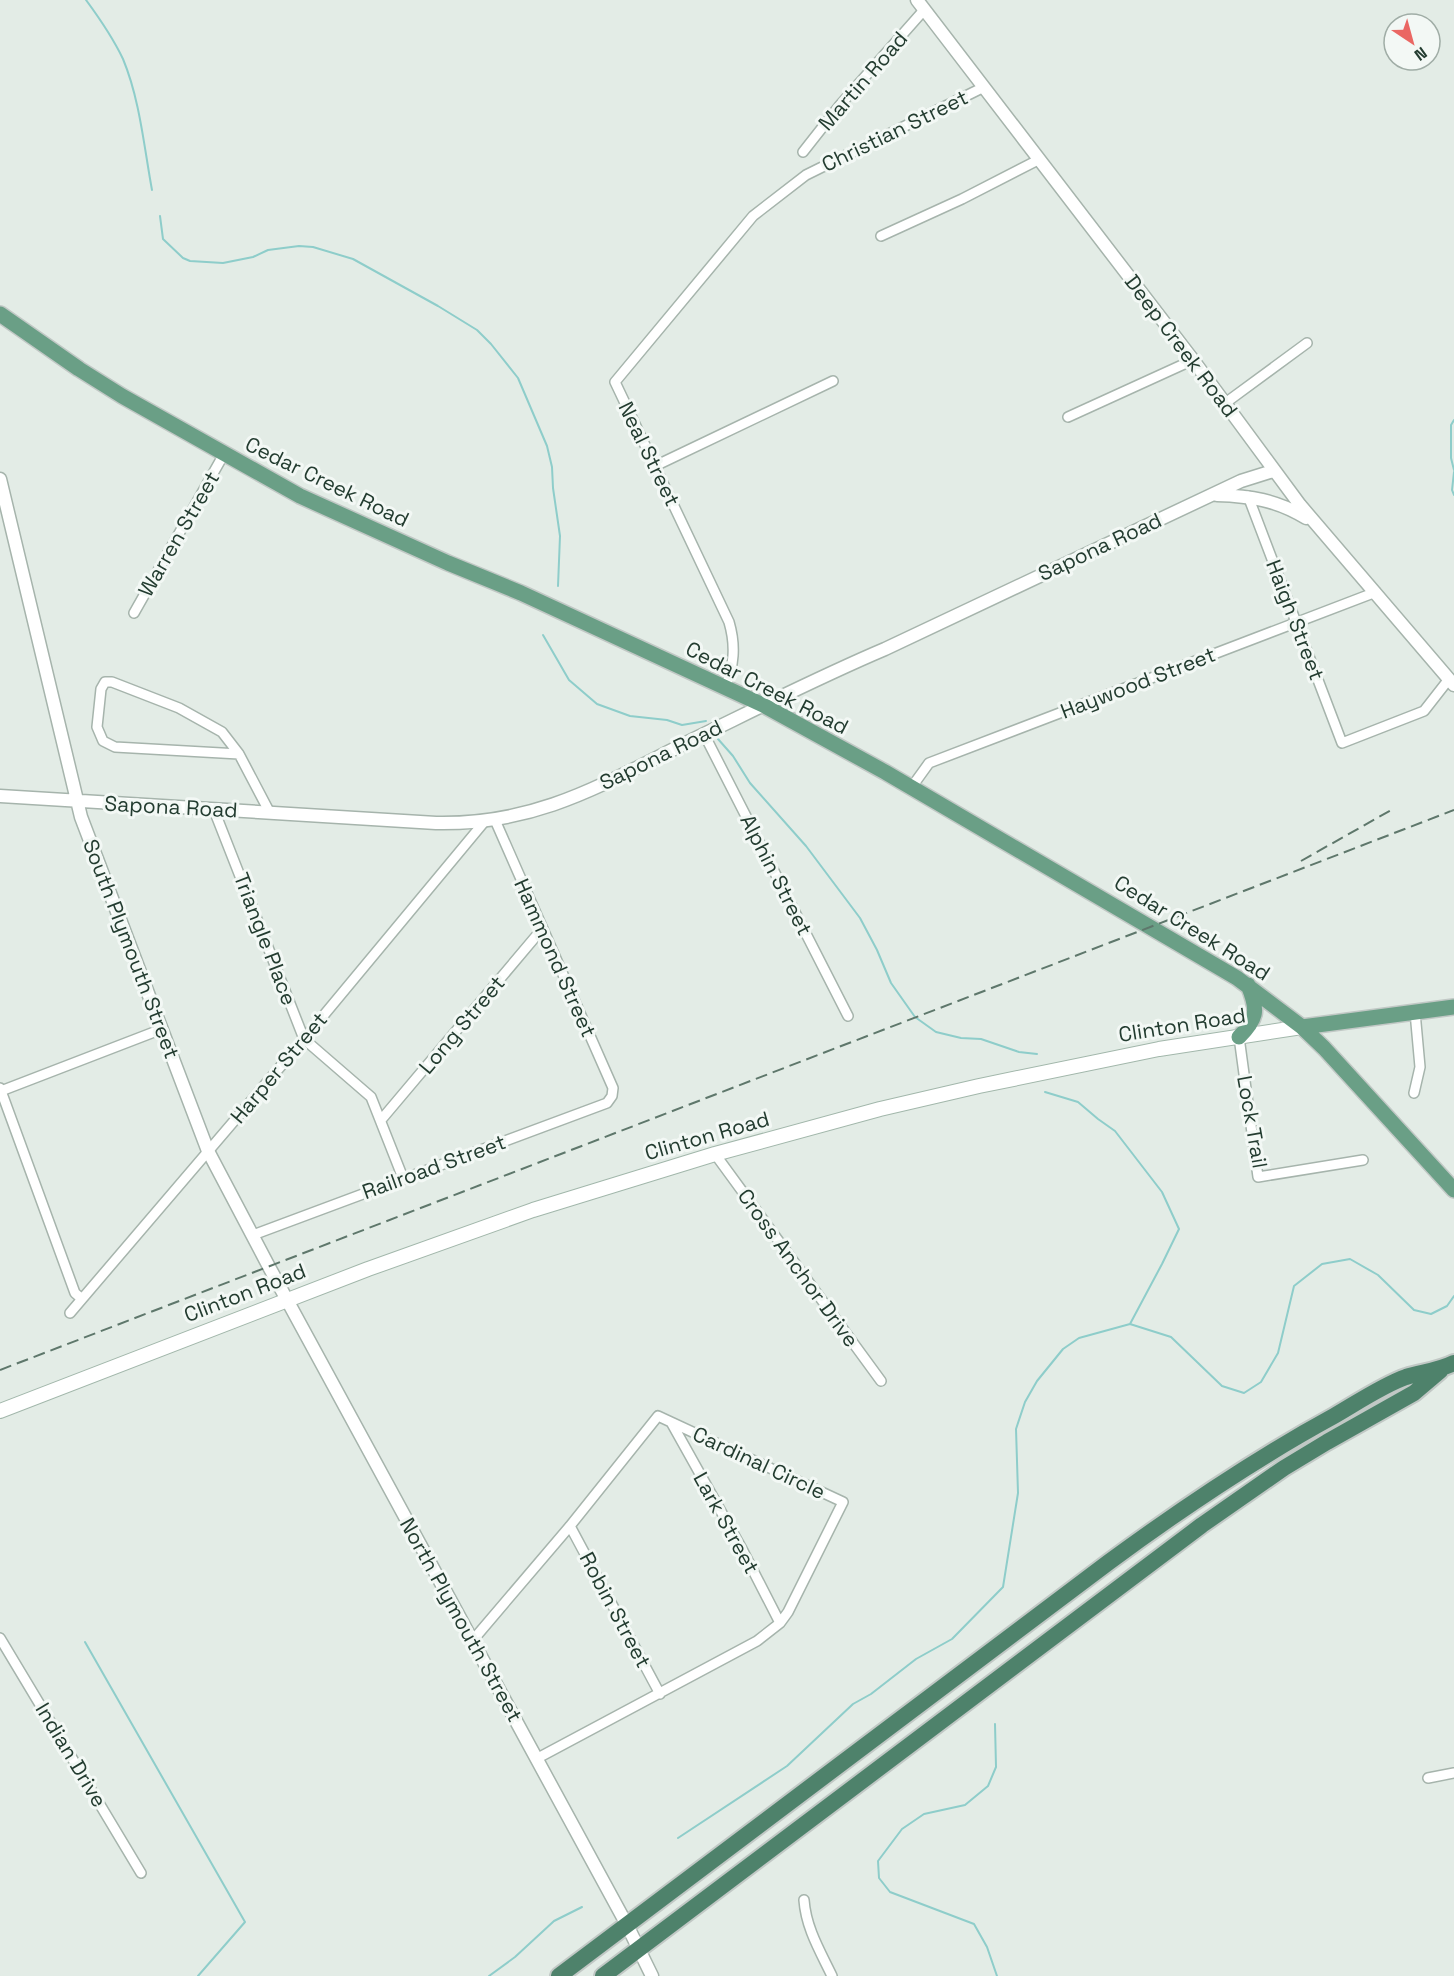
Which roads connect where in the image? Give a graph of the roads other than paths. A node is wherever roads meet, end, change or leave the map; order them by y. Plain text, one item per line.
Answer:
1 (921, 5) edge
2 (984, 87) junction
3 (803, 152) dead end
4 (1040, 159) junction
5 (806, 175) joint
6 (881, 236) dead end
7 (1, 318) edge
8 (1307, 344) dead end
9 (1193, 360) junction
10 (833, 381) dead end
11 (1224, 404) junction
12 (1068, 417) dead end
13 (224, 454) junction
14 (655, 466) junction
15 (1274, 471) junction
16 (0, 479) edge
17 (1213, 495) junction
18 (1248, 496) junction
19 (1315, 523) junction
20 (1376, 592) junction
21 (134, 614) dead end
22 (1296, 624) junction
23 (1451, 682) edge
24 (724, 688) junction
25 (763, 705) junction
26 (704, 734) junction
27 (239, 754) junction
28 (911, 788) junction
29 (0, 796) edge
30 (76, 801) junction
31 (214, 810) junction
32 (270, 813) junction
33 (490, 821) junction
34 (542, 929) junction
35 (1248, 985) junction
36 (1454, 1007) edge
37 (1415, 1012) junction
38 (848, 1016) dead end
39 (1302, 1028) junction
40 (162, 1029) junction
41 (1239, 1037) junction
42 (304, 1039) junction
43 (1, 1089) edge
44 (1414, 1093) dead end
45 (612, 1096) joint
46 (381, 1120) junction
47 (208, 1151) junction
48 (715, 1154) junction
49 (1363, 1160) dead end
50 (403, 1178) junction
51 (1454, 1190) edge
52 (253, 1235) junction
53 (268, 1266) joint
54 (82, 1299) junction
55 (287, 1299) junction
56 (70, 1313) dead end
57 (1447, 1367) edge
58 (881, 1381) dead end
59 (0, 1412) edge
60 (671, 1422) junction
61 (570, 1526) junction
62 (780, 1623) junction
63 (0, 1638) edge
64 (473, 1640) junction
65 (660, 1694) junction
66 (536, 1759) junction
67 (1454, 1773) edge
68 (1428, 1778) dead end
69 (141, 1873) dead end
70 (804, 1900) dead end
71 (627, 1925) junction
72 (639, 1949) junction
73 (559, 1976) edge
74 (603, 1976) edge
75 (652, 1976) edge
76 (832, 1976) edge

1 - 2 street, Deep Creek Road
1 - 3 street, Martin Road
2 - 4 street, Deep Creek Road
2 - 5 street, Christian Street
4 - 6 street
4 - 9 street, Deep Creek Road
5 - 14 street, Neal Street
7 - 13 main road, Cedar Creek Road
8 - 11 street
9 - 11 street, Deep Creek Road
9 - 12 street
10 - 14 street
11 - 15 street, Deep Creek Road
13 - 21 street, Warren Street
13 - 24 main road, Cedar Creek Road
14 - 24 street, Neal Street
15 - 17 street, Sapona Road
15 - 19 street, Deep Creek Road
16 - 30 street, South Plymouth Street
17 - 18 street
17 - 25 street, Sapona Road
18 - 19 street
18 - 22 street, Haigh Street
19 - 20 street, Deep Creek Road
20 - 22 street, Haywood Street
20 - 23 street, Deep Creek Road
22 - 23 street, Haigh Street
22 - 28 street, Haywood Street
24 - 25 main road, Cedar Creek Road
25 - 26 street, Sapona Road
25 - 28 main road, Cedar Creek Road
26 - 33 street, Sapona Road
26 - 38 street, Alphin Street
27 - 27 street
27 - 32 street
28 - 35 main road, Cedar Creek Road
29 - 30 street, Sapona Road
30 - 31 street, Sapona Road
30 - 40 street, South Plymouth Street
31 - 32 street, Sapona Road
31 - 42 street, Triangle Place
32 - 33 street, Sapona Road
33 - 34 street, Hammond Street
33 - 42 street, Harper Street
34 - 45 street, Hammond Street
34 - 46 street, Long Street
35 - 39 main road, Cedar Creek Road
35 - 41 main road
36 - 37 main road, Clinton Road
37 - 39 main road, Clinton Road
37 - 44 street
39 - 41 main road, Clinton Road
39 - 51 main road, Cedar Creek Road
40 - 43 street
40 - 47 street, South Plymouth Street
41 - 48 main road, Clinton Road
41 - 49 street, Lock Trail
42 - 46 street, Triangle Place
42 - 47 street, Harper Street
43 - 54 street
45 - 50 street, Railroad Street
46 - 50 street, Triangle Place
47 - 52 street, South Plymouth Street
47 - 54 street, Harper Street
48 - 55 main road, Clinton Road
48 - 58 street, Cross Anchor Drive
50 - 52 street, Railroad Street
52 - 53 street, South Plymouth Street
53 - 55 street, North Plymouth Street
54 - 56 street, Harper Street
55 - 59 main road, Clinton Road
55 - 64 street, North Plymouth Street
57 - 71 highway
57 - 72 highway
60 - 61 street, Cardinal Circle
60 - 62 street, Lark Street
60 - 62 street, Cardinal Circle
61 - 64 street, Cardinal Circle
61 - 65 street, Robin Street
62 - 65 street, Cardinal Circle
63 - 69 street, Indian Drive
64 - 66 street, North Plymouth Street
65 - 66 street, Cardinal Circle
66 - 71 street, North Plymouth Street
67 - 68 street
70 - 76 street
71 - 72 street, North Plymouth Street
71 - 73 highway
72 - 74 highway
72 - 75 street, North Plymouth Street

